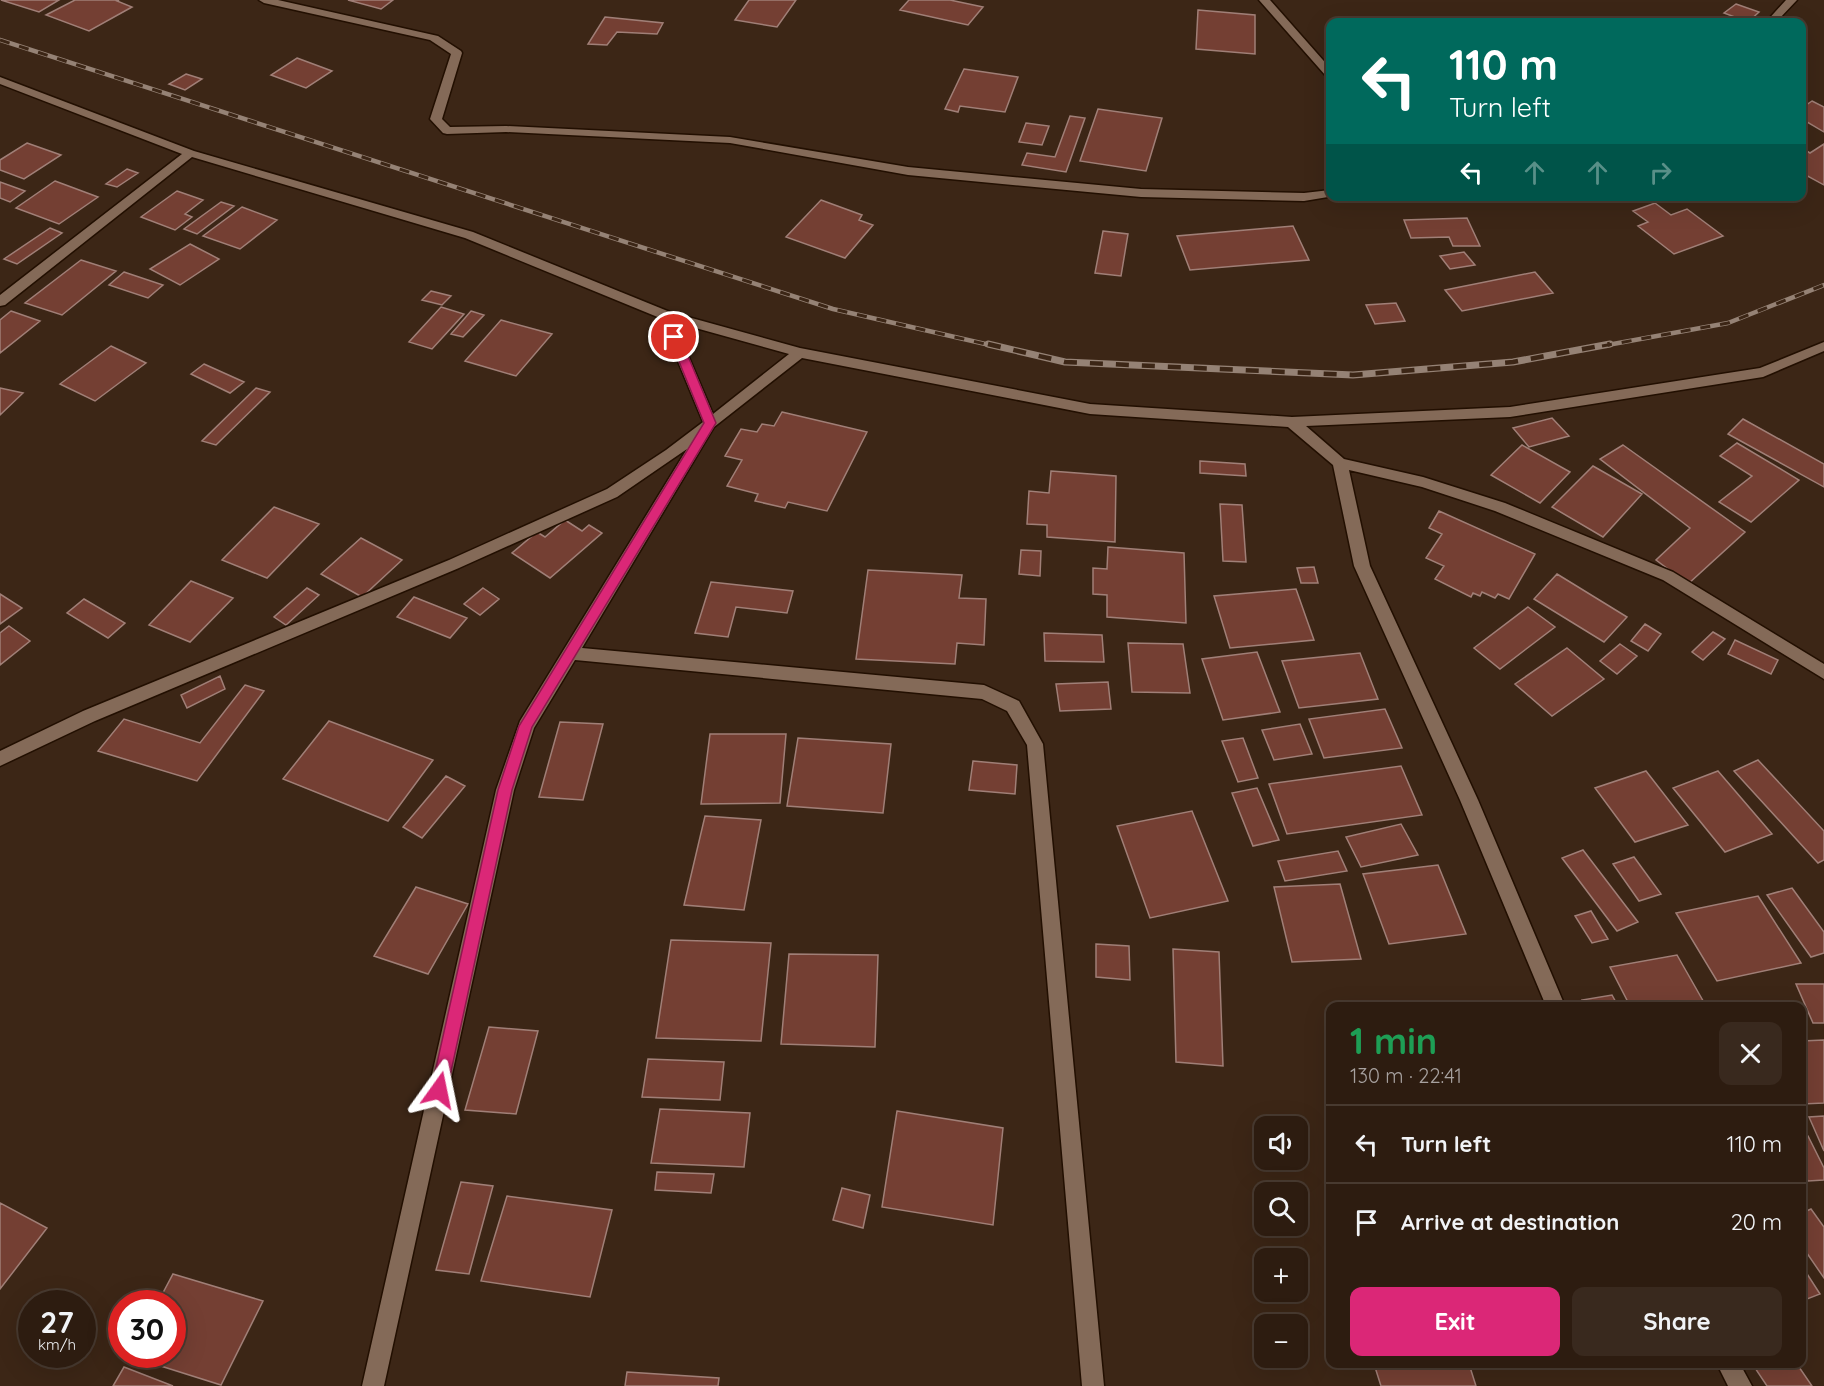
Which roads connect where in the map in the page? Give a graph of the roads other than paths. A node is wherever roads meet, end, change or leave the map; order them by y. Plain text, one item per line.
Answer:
1 (264, 0) edge
2 (1264, 0) edge
3 (1791, 0) edge
4 (1775, 18) edge
5 (1326, 70) edge
6 (0, 81) edge
7 (190, 153) junction
8 (1326, 194) edge
9 (0, 302) edge
10 (665, 315) junction
11 (1824, 346) edge
12 (800, 353) junction
13 (1292, 422) junction
14 (710, 423) junction
15 (1340, 463) junction
16 (572, 653) junction
17 (1824, 672) edge
18 (0, 759) edge
19 (1553, 1002) edge
20 (1730, 1368) edge
21 (373, 1386) edge
22 (1093, 1386) edge
23 (1741, 1386) edge

1 - 8 street
2 - 5 street
3 - 4 street
6 - 7 street
7 - 9 street
7 - 10 street
10 - 12 street
10 - 14 street
11 - 13 street
12 - 13 street
12 - 14 street
13 - 15 street
14 - 16 street
14 - 18 street
15 - 17 street
15 - 19 street
16 - 21 street
16 - 22 street
20 - 23 street

